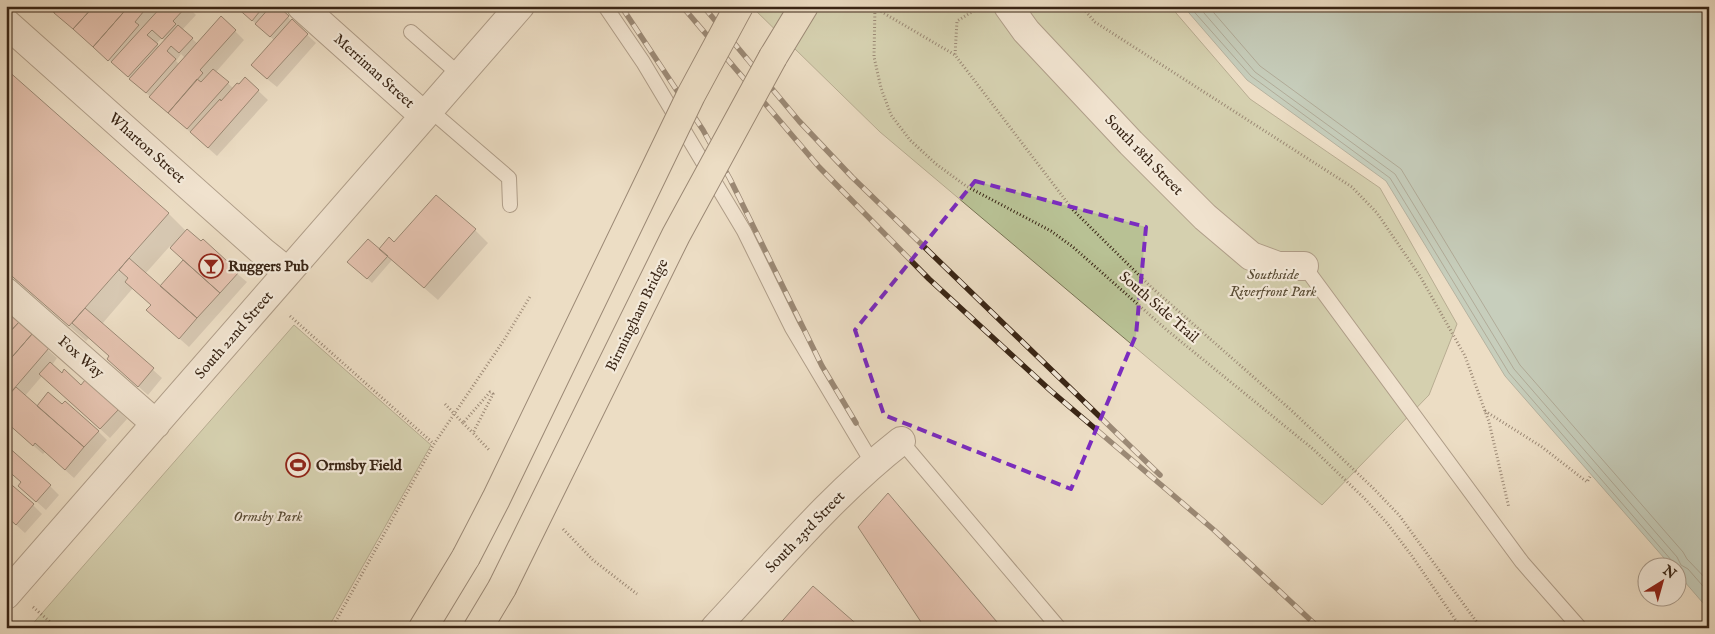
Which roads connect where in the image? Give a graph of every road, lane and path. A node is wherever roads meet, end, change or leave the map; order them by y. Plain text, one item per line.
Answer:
1 (301, 6) edge
2 (520, 6) edge
3 (605, 6) edge
4 (740, 6) edge
5 (804, 6) edge
6 (981, 6) edge
7 (1008, 6) edge
8 (1081, 6) edge
9 (875, 7) edge
10 (6, 23) edge
11 (411, 32) dead end
12 (955, 55) junction
13 (460, 75) junction
14 (427, 113) junction
15 (510, 205) dead end
16 (1304, 266) joint
17 (288, 272) junction
18 (6, 292) edge
19 (531, 295) dead end
20 (290, 316) dead end
21 (1485, 410) junction
22 (463, 423) dead end
23 (156, 424) junction
24 (473, 433) dead end
25 (901, 441) joint
26 (434, 444) junction
27 (873, 464) junction
28 (1591, 475) dead end
29 (1511, 515) dead end
30 (10, 582) edge
31 (33, 607) dead end
32 (57, 628) edge
33 (332, 628) edge
34 (423, 628) edge
35 (478, 628) edge
36 (715, 628) edge
37 (1059, 628) edge
38 (1461, 628) edge
39 (1481, 628) edge
40 (1580, 628) edge

1 - 14 street, Merriman Street
2 - 13 street, South 22nd Street
3 - 27 lane
4 - 34 main road, bridge
5 - 35 main road, Birmingham Bridge, bridge
6 - 12 path
7 - 16 street, South 18th Street
8 - 21 path
9 - 12 path
9 - 38 path, South Side Trail
10 - 17 street, Wharton Street
11 - 13 lane
12 - 39 path
13 - 14 street, South 22nd Street
14 - 15 lane
14 - 17 street, South 22nd Street
16 - 40 lane
17 - 23 street, South 22nd Street
18 - 23 street, Fox Way
19 - 26 path
20 - 26 path
21 - 28 path
21 - 29 path
22 - 24 path
23 - 30 street, South 22nd Street
25 - 27 street, South 23rd Street
25 - 37 lane
26 - 33 path
27 - 36 street, South 23rd Street
31 - 32 path

